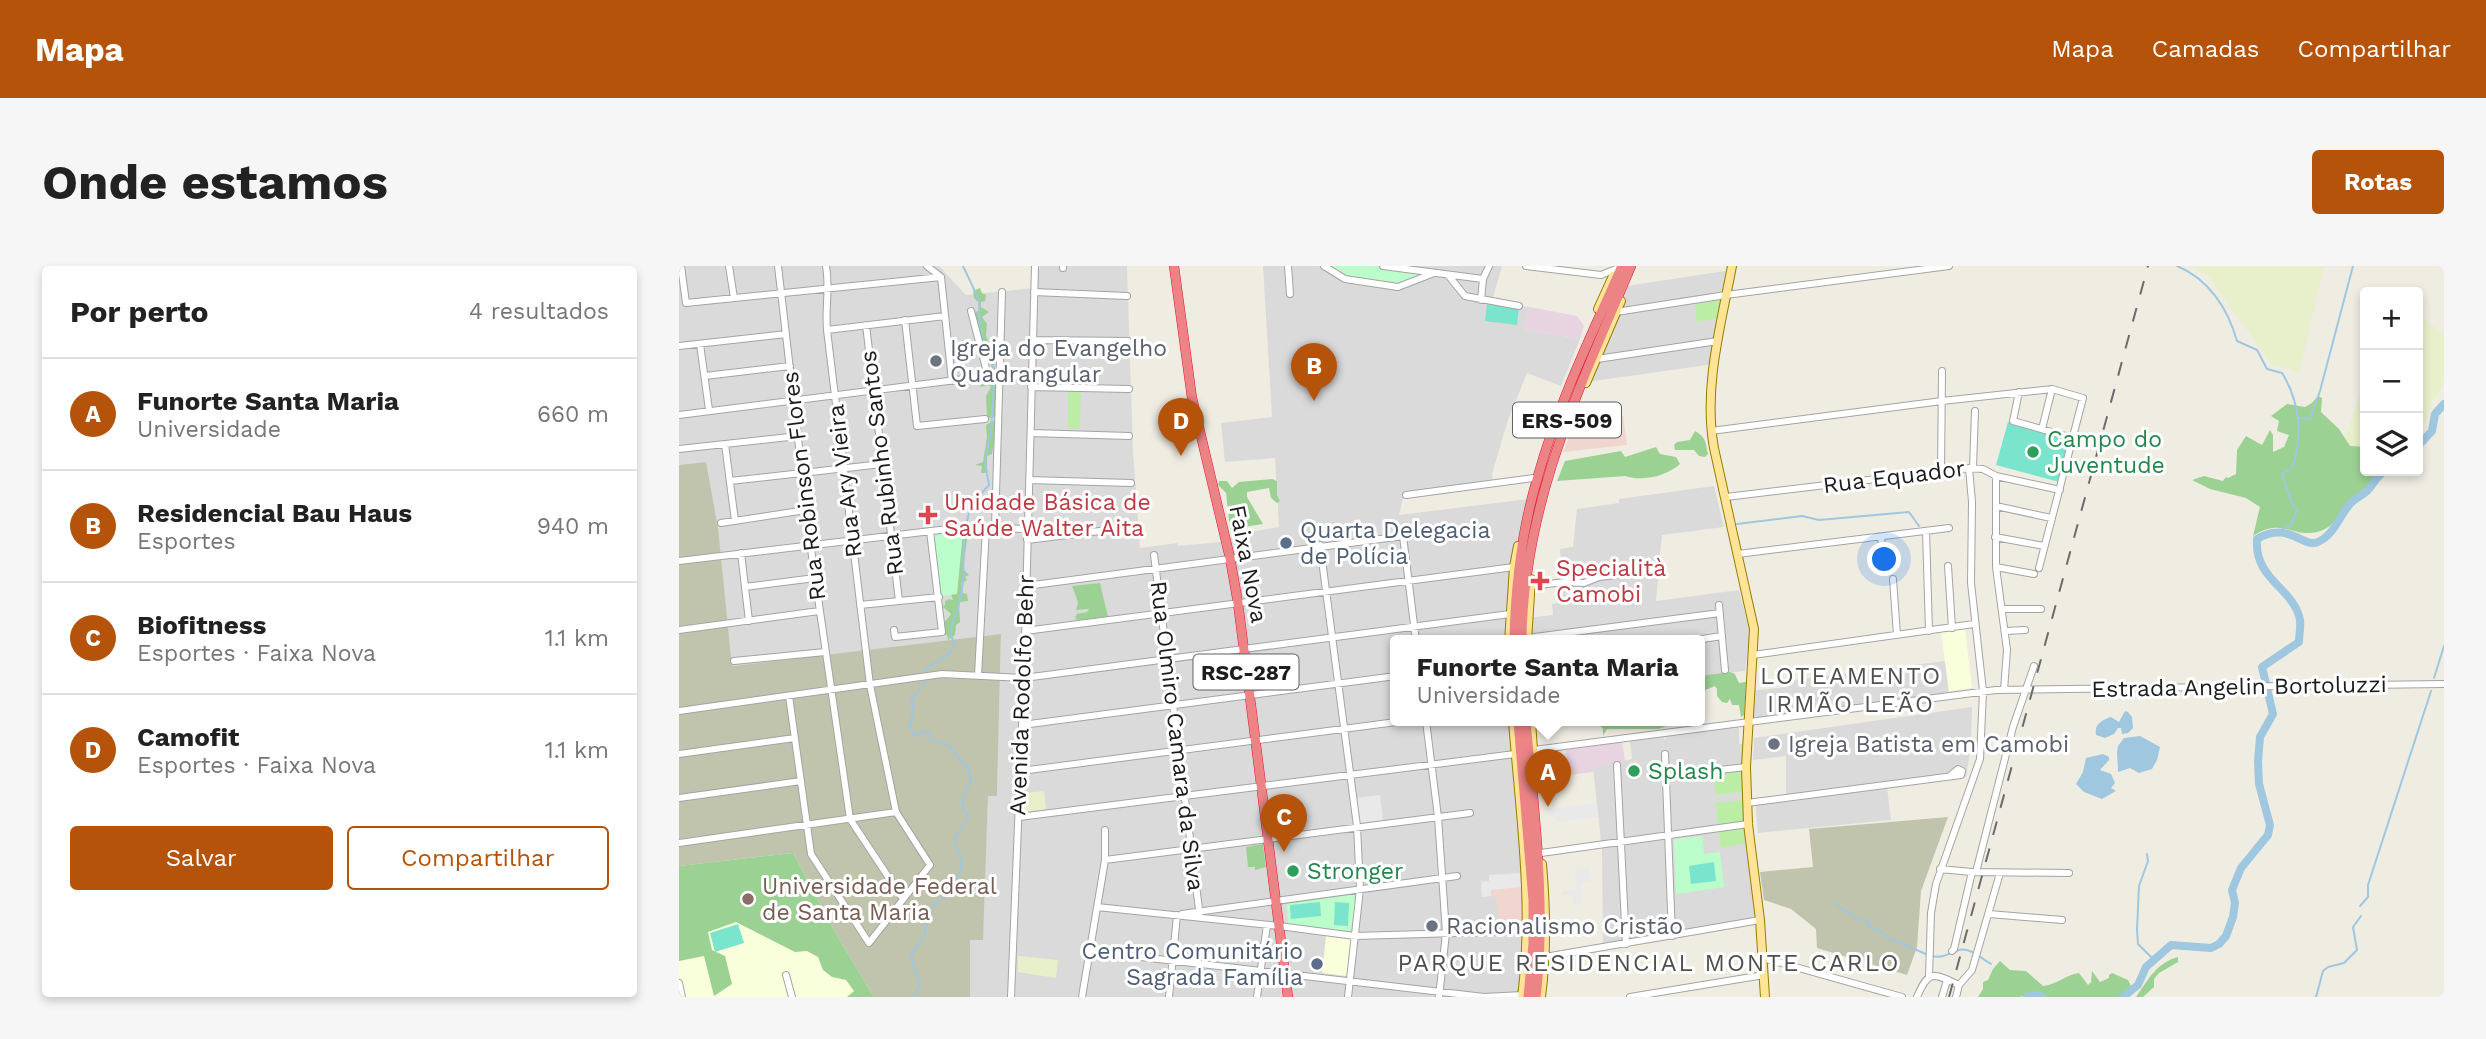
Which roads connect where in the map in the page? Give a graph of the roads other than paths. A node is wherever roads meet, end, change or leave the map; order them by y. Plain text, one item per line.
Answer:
1 (681, 266) edge
2 (729, 266) edge
3 (778, 266) edge
4 (826, 266) edge
5 (927, 266) edge
6 (1035, 266) edge
7 (1174, 266) edge
8 (1288, 266) edge
9 (1324, 266) edge
10 (1383, 266) edge
11 (1489, 266) edge
12 (1526, 266) edge
13 (1633, 266) edge
14 (1732, 266) edge
15 (1949, 266) edge
16 (1618, 267) edge
17 (1434, 273) junction
18 (1448, 275) junction
19 (1601, 275) junction
20 (941, 277) junction
21 (1483, 279) junction
22 (830, 287) junction
23 (1608, 287) junction
24 (1002, 292) dead end
25 (1034, 292) junction
26 (781, 293) junction
27 (1290, 294) dead end
28 (1726, 295) junction
29 (1127, 296) dead end
30 (734, 298) junction
31 (1481, 300) junction
32 (1519, 306) dead end
33 (971, 311) dead end
34 (1616, 312) junction
35 (945, 316) junction
36 (905, 320) junction
37 (866, 325) junction
38 (827, 330) junction
39 (786, 334) junction
40 (1032, 340) junction
41 (1128, 341) dead end
42 (1718, 341) junction
43 (701, 344) junction
44 (679, 346) edge
45 (1584, 346) junction
46 (1597, 359) junction
47 (790, 366) junction
48 (1942, 371) dead end
49 (1576, 375) junction
50 (705, 376) junction
51 (988, 376) junction
52 (1001, 376) junction
53 (1031, 377) junction
54 (952, 380) junction
55 (912, 386) junction
56 (1031, 387) junction
57 (1129, 388) dead end
58 (874, 390) junction
59 (2052, 390) junction
60 (2019, 393) junction
61 (834, 395) junction
62 (794, 400) junction
63 (1942, 401) junction
64 (709, 411) junction
65 (1975, 411) dead end
66 (679, 415) edge
67 (985, 419) dead end
68 (2042, 429) junction
69 (1711, 431) junction
70 (1031, 433) junction
71 (798, 436) junction
72 (1129, 436) dead end
73 (2073, 438) junction
74 (1550, 439) junction
75 (725, 444) junction
76 (679, 449) edge
77 (1556, 453) junction
78 (882, 464) junction
79 (844, 468) junction
80 (1971, 468) junction
81 (1941, 471) junction
82 (802, 472) junction
83 (1996, 476) junction
84 (1534, 478) junction
85 (1029, 480) junction
86 (730, 481) junction
87 (1131, 483) dead end
88 (2060, 490) junction
89 (1406, 495) dead end
90 (1726, 497) junction
91 (1531, 501) junction
92 (1996, 506) junction
93 (806, 510) junction
94 (2051, 518) junction
95 (735, 521) junction
96 (721, 523) dead end
97 (1132, 527) dead end
98 (1523, 527) junction
99 (986, 528) junction
100 (995, 528) junction
101 (1949, 528) dead end
102 (1027, 529) junction
103 (930, 531) junction
104 (1926, 531) junction
105 (891, 535) junction
106 (1881, 537) junction
107 (1995, 537) junction
108 (852, 539) junction
109 (1027, 540) junction
110 (810, 544) junction
111 (1320, 545) junction
112 (2044, 546) junction
113 (741, 553) junction
114 (1738, 554) junction
115 (1154, 555) dead end
116 (1230, 558) junction
117 (679, 561) edge
118 (1948, 566) dead end
119 (1996, 567) junction
120 (1156, 568) junction
121 (1884, 568) dead end
122 (1517, 569) junction
123 (1656, 570) dead end
124 (815, 578) junction
125 (1893, 579) dead end
126 (1408, 580) junction
127 (1528, 583) junction
128 (1026, 586) junction
129 (745, 587) junction
130 (1326, 591) junction
131 (939, 597) junction
132 (899, 601) junction
133 (1238, 603) junction
134 (1719, 605) dead end
135 (860, 606) junction
136 (2001, 609) junction
137 (2041, 609) dead end
138 (819, 611) junction
139 (1162, 613) junction
140 (1720, 613) junction
141 (1510, 614) junction
142 (749, 621) junction
143 (1974, 624) junction
144 (1414, 626) junction
145 (1952, 628) junction
146 (894, 630) dead end
147 (2025, 630) dead end
148 (679, 631) edge
149 (1025, 631) junction
150 (1929, 631) junction
151 (2005, 631) junction
152 (1415, 635) edge
153 (1518, 635) edge
154 (1520, 635) edge
155 (1520, 635) edge
156 (1521, 635) edge
157 (1557, 635) edge
158 (1897, 635) junction
159 (1332, 636) junction
160 (1722, 636) junction
161 (1705, 639) edge
162 (1244, 649) junction
163 (825, 654) junction
164 (1753, 655) junction
165 (1168, 659) junction
166 (734, 661) dead end
167 (2033, 666) dead end
168 (1725, 670) dead end
169 (978, 675) junction
170 (1390, 677) edge
171 (1024, 678) junction
172 (1338, 684) junction
173 (2444, 684) edge
174 (870, 685) junction
175 (2031, 689) junction
176 (2004, 690) junction
177 (829, 691) junction
178 (1983, 691) junction
179 (1249, 695) junction
180 (789, 696) junction
181 (1173, 705) junction
182 (679, 711) edge
183 (1749, 720) junction
184 (1390, 723) edge
185 (1022, 725) junction
186 (1427, 726) edge
187 (1516, 726) edge
188 (1516, 726) edge
189 (1528, 726) edge
190 (1528, 726) edge
191 (1344, 729) junction
192 (795, 738) junction
193 (1255, 740) junction
194 (1179, 750) junction
195 (1534, 750) junction
196 (679, 754) edge
197 (1515, 754) junction
198 (1665, 754) dead end
199 (1431, 764) junction
200 (1617, 765) dead end
201 (1746, 767) junction
202 (1021, 771) junction
203 (1530, 772) junction
204 (1350, 774) junction
205 (1666, 776) junction
206 (1950, 776) dead end
207 (801, 781) junction
208 (1261, 786) junction
209 (1185, 796) junction
210 (679, 798) edge
211 (1747, 803) junction
212 (896, 813) junction
213 (1470, 813) dead end
214 (1019, 817) junction
215 (1438, 817) junction
216 (850, 819) junction
217 (1524, 822) junction
218 (1748, 824) junction
219 (807, 825) junction
220 (1357, 827) junction
221 (1105, 830) dead end
222 (1669, 835) junction
223 (1268, 838) junction
224 (1527, 839) junction
225 (1622, 842) junction
226 (679, 843) edge
227 (1191, 848) junction
228 (1539, 852) junction
229 (1105, 860) junction
230 (1940, 869) junction
231 (1974, 872) junction
232 (1538, 873) junction
233 (2000, 873) junction
234 (2069, 873) dead end
235 (1457, 876) dead end
236 (1443, 878) junction
237 (1545, 888) junction
238 (1360, 889) junction
239 (903, 899) junction
240 (1276, 899) junction
241 (1541, 905) junction
242 (1097, 907) junction
243 (1200, 914) junction
244 (1989, 914) junction
245 (1177, 915) junction
246 (1760, 920) junction
247 (2062, 920) dead end
248 (1267, 925) junction
249 (1279, 926) junction
250 (1528, 931) junction
251 (1446, 933) junction
252 (1355, 936) junction
253 (1672, 936) junction
254 (1626, 944) junction
255 (1089, 951) junction
256 (1952, 951) dead end
257 (1545, 957) junction
258 (1763, 958) junction
259 (1173, 961) junction
260 (1259, 971) junction
261 (1286, 974) junction
262 (786, 975) dead end
263 (1764, 975) junction
264 (1929, 976) junction
265 (1947, 980) junction
266 (1350, 982) junction
267 (679, 983) edge
268 (1959, 985) junction
269 (1439, 994) edge
270 (1649, 995) edge
271 (1524, 996) edge
272 (683, 997) edge
273 (792, 997) edge
274 (1011, 997) edge
275 (1081, 997) edge
276 (1168, 997) edge
277 (1257, 997) edge
278 (1288, 997) edge
279 (1349, 997) edge
280 (1536, 997) edge
281 (1541, 997) edge
282 (1630, 997) edge
283 (1765, 997) edge
284 (1902, 997) edge
285 (1917, 997) edge
286 (1942, 997) edge
287 (1956, 997) edge

1 - 30 street
2 - 30 street
3 - 26 street, Rua Robinson Flores
4 - 22 street
5 - 20 street
6 - 25 street, Avenida Rodolfo Behr
7 - 116 highway, Faixa Nova / RSC-287
8 - 27 street
9 - 17 street
10 - 17 street
11 - 21 street
12 - 19 street
13 - 34 main road, ERS-509
13 - 77 highway, ERS-509
14 - 28 main road
15 - 28 street
16 - 19 street
16 - 23 main road, ERS-509
16 - 49 highway, ERS-509
17 - 18 street
18 - 21 street
18 - 31 street
19 - 23 street
20 - 22 street
20 - 35 street
21 - 31 street
22 - 26 street
22 - 38 street, Rua Ary Vieira
23 - 45 main road, ERS-509
24 - 52 street
25 - 29 street
25 - 40 street, Avenida Rodolfo Behr
26 - 30 street
26 - 39 street, Rua Robinson Flores
28 - 34 street
28 - 42 main road
31 - 32 street
33 - 51 street
34 - 46 main road, ERS-509
35 - 36 street
35 - 54 street
36 - 37 street
36 - 55 street
37 - 38 street
37 - 58 street, Rua Rubinho Santos
38 - 61 street, Rua Ary Vieira
39 - 43 street
39 - 47 street, Rua Robinson Flores
40 - 41 street
40 - 53 street, Avenida Rodolfo Behr
42 - 46 street
42 - 69 main road
43 - 44 street
43 - 50 street
45 - 49 highway, ERS-509
45 - 84 main road, ERS-509
46 - 77 main road, ERS-509
47 - 50 street
47 - 62 street, Rua Robinson Flores
48 - 63 street
49 - 74 highway, ERS-509
50 - 64 street
51 - 52 street
51 - 54 street
52 - 53 street
52 - 100 street
53 - 56 street, Avenida Rodolfo Behr
54 - 55 street
55 - 58 street
55 - 67 street
56 - 57 street
56 - 70 street, Avenida Rodolfo Behr
58 - 61 street
58 - 78 street, Rua Rubinho Santos
59 - 60 street
59 - 68 street
59 - 73 street
60 - 63 street
60 - 68 street
61 - 62 street
61 - 79 street, Rua Ary Vieira
62 - 64 street
62 - 71 street, Rua Robinson Flores
63 - 69 street
63 - 81 street
64 - 66 street
65 - 80 street
68 - 73 street
69 - 90 main road
70 - 72 street
70 - 85 street, Avenida Rodolfo Behr
71 - 75 street
71 - 82 street, Rua Robinson Flores
73 - 88 street
74 - 77 highway, ERS-509
74 - 91 highway, ERS-509
75 - 76 street
75 - 86 street
77 - 127 highway, ERS-509
78 - 79 street
78 - 105 street, Rua Rubinho Santos
79 - 82 street
79 - 108 street, Rua Ary Vieira
80 - 81 street, Rua Equador
80 - 83 street, Rua Equador
80 - 143 street
81 - 90 street, Rua Equador
82 - 86 street
82 - 93 street, Rua Robinson Flores
83 - 88 street, Rua Equador
83 - 92 street
84 - 89 street
84 - 98 main road, ERS-509
85 - 87 street
85 - 102 street, Avenida Rodolfo Behr
86 - 95 street
88 - 94 street
90 - 114 main road
91 - 98 highway, ERS-509
91 - 122 highway, ERS-509
92 - 94 street
92 - 107 street
93 - 95 street
93 - 110 street, Rua Robinson Flores
94 - 112 street
95 - 96 street
97 - 109 street
98 - 122 main road, ERS-509
99 - 100 street
99 - 103 street
99 - 169 street
100 - 102 street
101 - 104 street
102 - 109 street, Avenida Rodolfo Behr
103 - 105 street
103 - 131 street
104 - 106 street
104 - 150 street
105 - 108 street
105 - 132 street, Rua Rubinho Santos
106 - 114 street
106 - 121 street
107 - 112 street
107 - 119 street
108 - 110 street
108 - 135 street, Rua Ary Vieira
109 - 128 street, Avenida Rodolfo Behr
110 - 113 street
110 - 124 street, Rua Robinson Flores
111 - 116 street
111 - 126 street
111 - 130 street
112 - 119 street
113 - 117 street
113 - 129 street
114 - 164 main road
115 - 120 street, Rua Olmiro Camara da Silva
116 - 120 street
116 - 133 highway, Faixa Nova / RSC-287
118 - 145 street
119 - 136 street
120 - 128 street
120 - 139 street, Rua Olmiro Camara da Silva
122 - 126 street
122 - 127 highway
122 - 141 main road, ERS-509
122 - 155 highway, ERS-509
123 - 127 street
124 - 129 street
124 - 138 street, Rua Robinson Flores
125 - 158 street
126 - 130 street
126 - 144 street
127 - 154 highway, ERS-509
127 - 156 main road, ERS-509
128 - 149 street, Avenida Rodolfo Behr
129 - 142 street
130 - 133 street
130 - 159 street
131 - 132 street
131 - 146 street
132 - 135 street
133 - 139 street
133 - 162 highway, Faixa Nova / RSC-287
134 - 140 street
135 - 174 street, Rua Ary Vieira
136 - 137 street
136 - 151 street
138 - 142 street
138 - 163 street, Rua Robinson Flores
139 - 149 street
139 - 165 street, Rua Olmiro Camara da Silva
140 - 157 street
140 - 160 street
141 - 144 street
141 - 153 highway, ERS-509
142 - 148 street
143 - 145 street
143 - 178 street
144 - 152 street
144 - 159 street
145 - 150 street
147 - 151 street
149 - 171 street, Avenida Rodolfo Behr
150 - 158 street
151 - 176 street
158 - 164 street
159 - 162 street
159 - 172 street
160 - 161 street
160 - 168 street
162 - 165 street
162 - 179 highway, Faixa Nova / RSC-287
163 - 166 street
163 - 177 street, Rua Robinson Flores
164 - 183 main road
165 - 171 street
165 - 181 street, Rua Olmiro Camara da Silva
167 - 175 street
169 - 171 street
169 - 174 street
170 - 172 street
171 - 185 street, Avenida Rodolfo Behr
172 - 179 street
172 - 191 street
173 - 175 street, Estrada Angelin Bortoluzzi
174 - 177 street
174 - 212 street, Rua Ary Vieira
175 - 176 street, Estrada Angelin Bortoluzzi
175 - 231 street
176 - 178 street, Estrada Angelin Bortoluzzi
177 - 180 street
177 - 216 street, Rua Robinson Flores
178 - 183 street, Estrada Angelin Bortoluzzi
178 - 230 street
179 - 181 street
179 - 193 highway, Faixa Nova / RSC-287
180 - 182 street
180 - 192 street
181 - 185 street
181 - 194 street, Rua Olmiro Camara da Silva
183 - 195 street, Estrada Angelin Bortoluzzi
183 - 201 main road
184 - 191 street
185 - 202 street, Avenida Rodolfo Behr
186 - 199 street
187 - 197 main road
188 - 217 highway
189 - 195 highway
190 - 203 highway
191 - 193 street
191 - 204 street
192 - 196 street
192 - 207 street
193 - 194 street
193 - 208 highway, Faixa Nova / RSC-287
194 - 202 street
194 - 209 street, Rua Olmiro Camara da Silva
195 - 203 highway
195 - 228 main road
197 - 199 street
197 - 217 main road
198 - 205 street
199 - 204 street
199 - 215 street
200 - 225 street
201 - 205 street
201 - 211 main road
202 - 214 street, Avenida Rodolfo Behr
203 - 228 highway
204 - 208 street
204 - 220 street
205 - 222 street
206 - 211 street
207 - 210 street
207 - 219 street
208 - 209 street
208 - 223 highway, Faixa Nova / RSC-287
209 - 214 street
209 - 227 street, Rua Olmiro Camara da Silva
211 - 218 main road
212 - 216 street
212 - 239 street
213 - 215 street
214 - 274 street, Avenida Rodolfo Behr
215 - 220 street
215 - 236 street
216 - 219 street
216 - 239 street
217 - 224 highway
217 - 250 main road
218 - 222 street
218 - 246 main road
219 - 226 street
219 - 239 street
220 - 223 street
220 - 238 street
221 - 229 street
222 - 225 street
222 - 253 street
223 - 227 street
223 - 240 highway, Faixa Nova / RSC-287
224 - 228 highway
224 - 271 highway
225 - 228 street
225 - 254 street
227 - 229 street
227 - 243 street, Rua Olmiro Camara da Silva
228 - 232 highway
228 - 237 main road
229 - 242 street
230 - 231 street
230 - 264 street
231 - 233 street
231 - 256 street
232 - 237 highway
232 - 241 highway
233 - 234 street
233 - 244 street
235 - 236 street
236 - 238 street
236 - 251 street
237 - 241 highway
237 - 257 main road
238 - 240 street
238 - 252 street
240 - 243 street
240 - 249 highway, Faixa Nova / RSC-287
241 - 280 highway
242 - 245 street
242 - 255 street
243 - 245 street
243 - 248 street
244 - 247 street
244 - 268 street
245 - 259 street
246 - 253 street
246 - 258 main road
248 - 249 street
248 - 260 street
249 - 252 street
249 - 261 highway, Faixa Nova / RSC-287
250 - 251 street
250 - 271 main road
251 - 252 street
251 - 269 street
252 - 266 street
253 - 254 street
254 - 257 street
255 - 259 street
255 - 275 street
257 - 281 main road
258 - 263 main road
258 - 284 street
259 - 260 street
259 - 276 street
260 - 261 street
260 - 277 street
261 - 266 street
261 - 278 highway, Faixa Nova / RSC-287
262 - 273 street
263 - 270 street
263 - 283 main road
264 - 265 street
264 - 285 street
265 - 268 street
265 - 286 street
266 - 269 street
266 - 279 street
267 - 272 street
268 - 287 street
269 - 271 street
270 - 282 street

